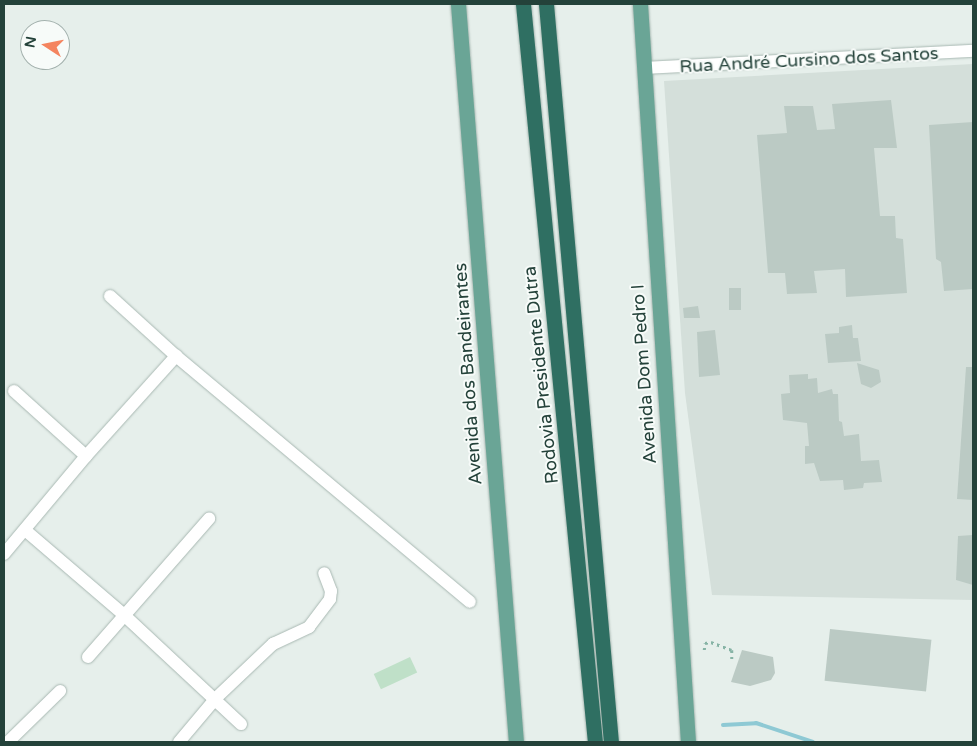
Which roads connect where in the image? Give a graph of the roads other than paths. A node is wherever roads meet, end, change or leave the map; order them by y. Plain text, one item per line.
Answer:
1 (458, 4) edge
2 (523, 4) edge
3 (546, 4) edge
4 (640, 4) edge
5 (973, 51) edge
6 (645, 68) junction
7 (110, 296) dead end
8 (176, 356) junction
9 (14, 391) dead end
10 (86, 456) junction
11 (210, 519) dead end
12 (25, 530) junction
13 (4, 554) edge
14 (324, 573) dead end
15 (470, 602) dead end
16 (124, 615) junction
17 (88, 657) dead end
18 (60, 692) dead end
19 (216, 698) junction
20 (241, 724) dead end
21 (8, 742) edge
22 (179, 742) edge
23 (516, 742) edge
24 (594, 742) edge
25 (611, 742) edge
26 (688, 742) edge

1 - 23 main road, Avenida dos Bandeirantes
2 - 24 highway, Rodovia Presidente Dutra
3 - 25 highway, Rodovia Presidente Dutra
4 - 6 main road, Avenida Dom Pedro I
5 - 6 street, Rua André Cursino dos Santos
6 - 26 main road, Avenida Dom Pedro I
7 - 8 street
8 - 10 street
8 - 15 street
9 - 10 street
10 - 12 street
11 - 16 street
12 - 13 street
12 - 16 street
14 - 19 street
16 - 17 street
16 - 19 street
18 - 21 street
19 - 20 street
19 - 22 street

